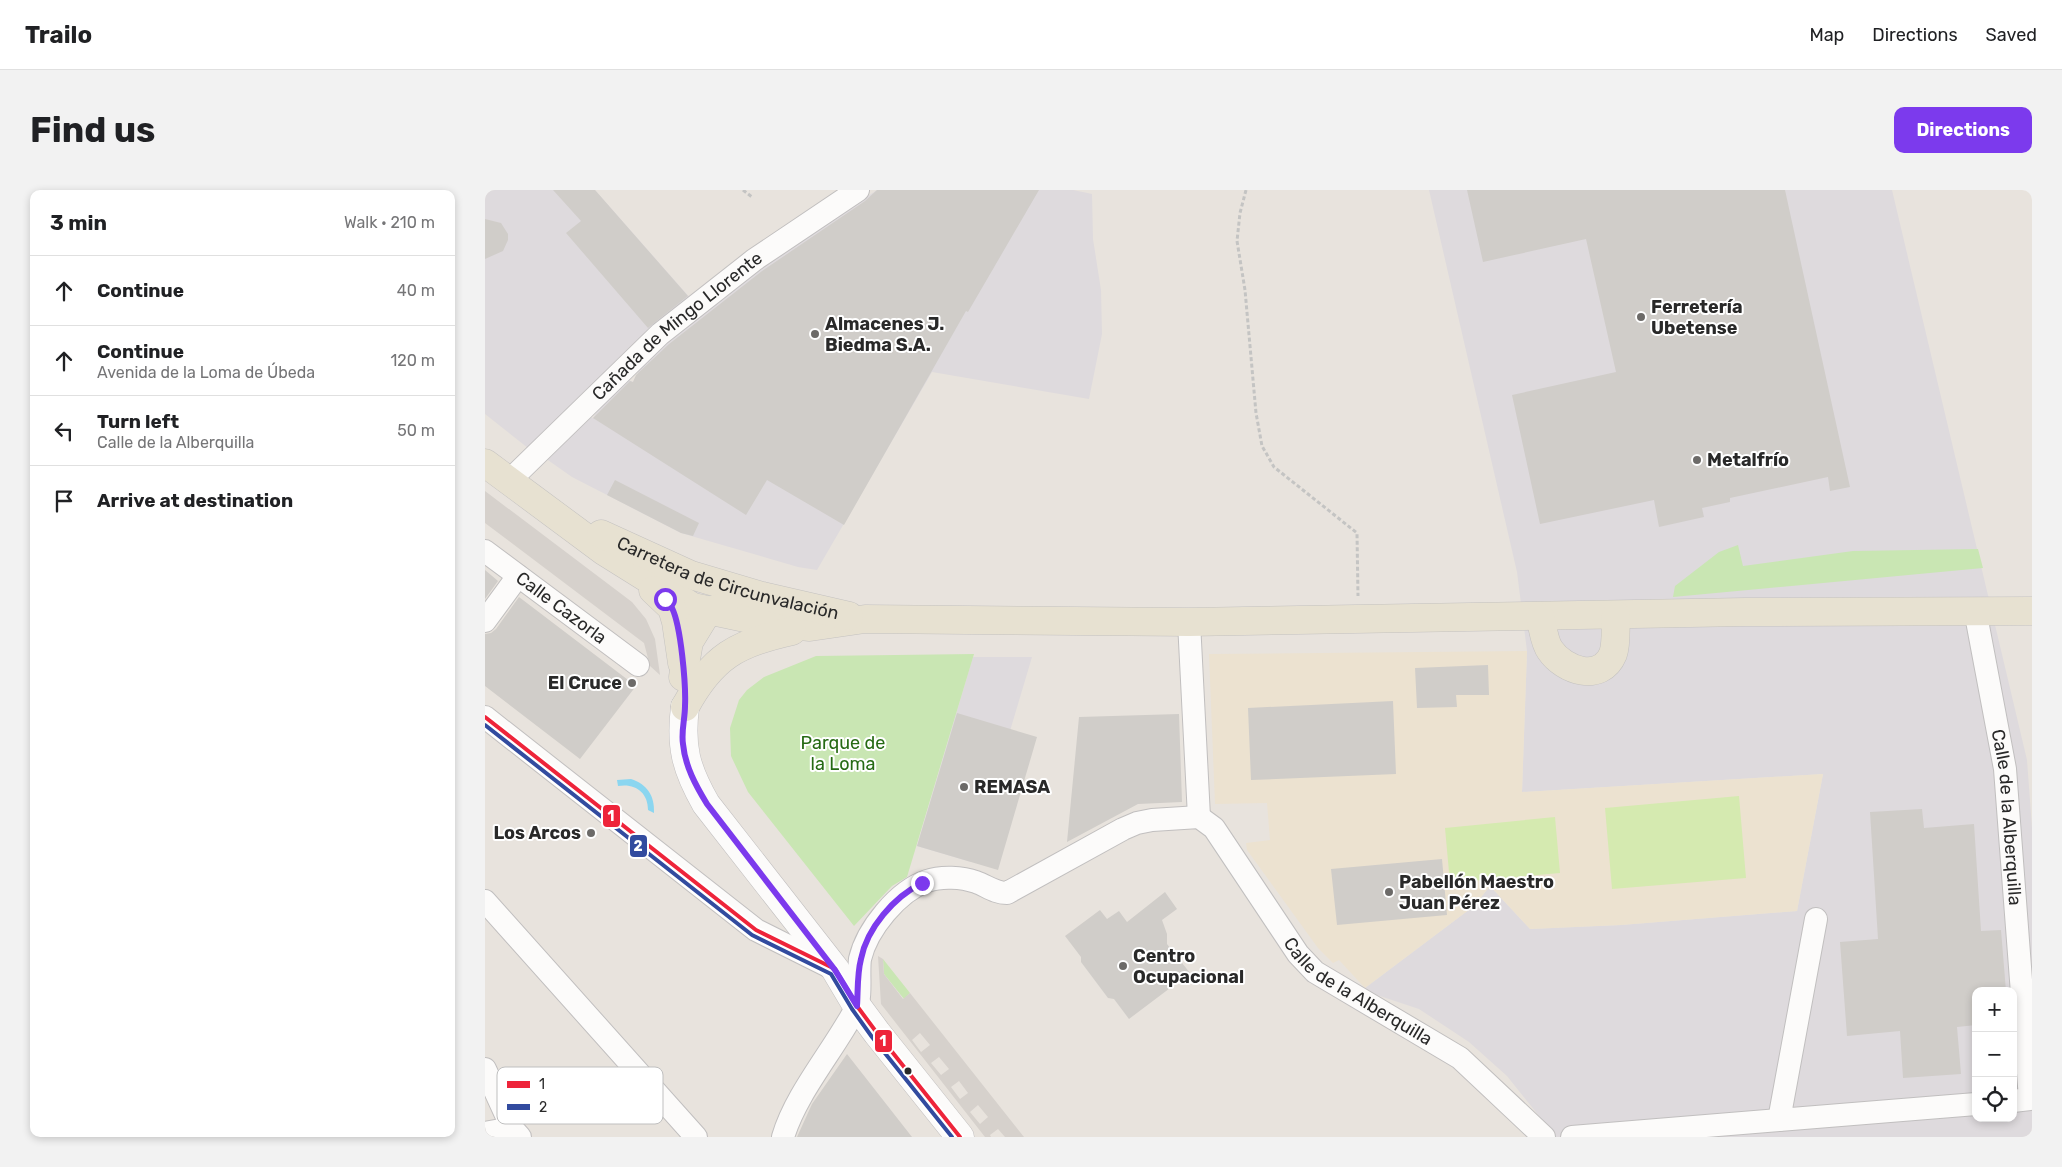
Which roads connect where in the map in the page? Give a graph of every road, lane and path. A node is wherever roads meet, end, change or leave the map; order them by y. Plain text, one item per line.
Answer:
1 (743, 190) edge
2 (858, 190) edge
3 (1246, 190) edge
4 (752, 197) dead end
5 (485, 463) edge
6 (509, 480) junction
7 (549, 510) junction
8 (485, 551) edge
9 (637, 574) junction
10 (691, 575) junction
11 (519, 576) junction
12 (1975, 610) junction
13 (708, 611) junction
14 (2032, 611) edge
15 (1615, 615) junction
16 (1541, 617) junction
17 (818, 619) junction
18 (1358, 619) junction
19 (485, 621) edge
20 (1189, 622) junction
21 (638, 665) dead end
22 (688, 690) junction
23 (485, 716) edge
24 (1199, 818) junction
25 (485, 901) edge
26 (1816, 919) dead end
27 (835, 970) junction
28 (857, 1006) junction
29 (633, 1067) edge
30 (485, 1068) edge
31 (497, 1093) edge
32 (663, 1100) edge
33 (2017, 1101) edge
34 (1972, 1104) edge
35 (1779, 1120) junction
36 (516, 1132) edge
37 (485, 1133) edge
38 (696, 1137) edge
39 (783, 1137) edge
40 (960, 1137) edge
41 (1544, 1137) edge
42 (1572, 1137) edge

1 - 4 path
2 - 6 street, Cañada de Mingo Llorente
3 - 18 path
5 - 6 main road, Carretera de Circunvalación
6 - 7 main road, Carretera de Circunvalación
7 - 9 main road, Carretera de Circunvalación
7 - 10 main road, Carretera de Circunvalación
8 - 11 street, Calle Cazorla
9 - 13 main road, Carretera de Circunvalación
9 - 22 main road
10 - 13 main road
10 - 17 main road, Carretera de Circunvalación
11 - 19 street
11 - 21 street, Calle Cazorla
12 - 14 main road, Carretera de Circunvalación
12 - 15 main road, Carretera de Circunvalación
12 - 33 street, Calle de la Alberquilla
13 - 17 main road, Carretera de Circunvalación
13 - 22 main road
15 - 16 main road, Carretera de Circunvalación
15 - 16 main road
16 - 18 main road, Carretera de Circunvalación
17 - 20 main road, Carretera de Circunvalación
17 - 22 main road
18 - 20 main road, Carretera de Circunvalación
20 - 24 street
22 - 27 main road
23 - 27 street
24 - 28 street
24 - 41 street, Calle de la Alberquilla
25 - 29 street
26 - 35 street
27 - 28 main road
28 - 39 street
28 - 40 main road
30 - 31 street
32 - 38 street
34 - 35 street
35 - 42 street
36 - 37 street

